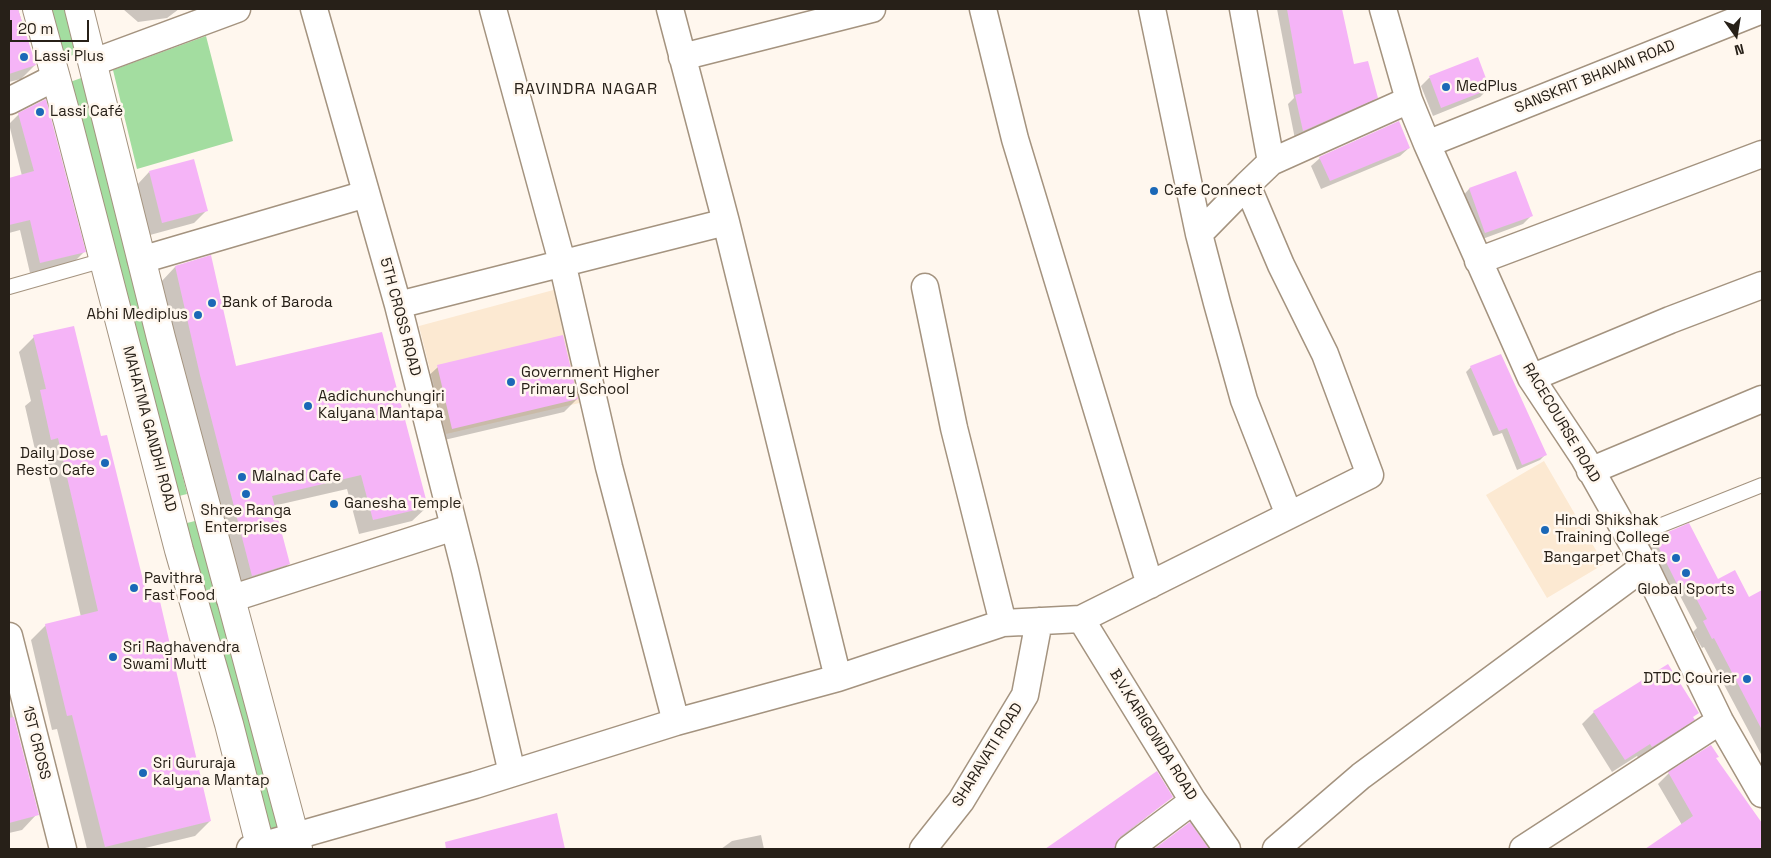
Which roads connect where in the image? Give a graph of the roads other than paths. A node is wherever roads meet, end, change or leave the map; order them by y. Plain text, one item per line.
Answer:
1 (36, 9) edge
2 (79, 9) edge
3 (237, 9) edge
4 (314, 9) edge
5 (493, 9) edge
6 (670, 9) edge
7 (983, 9) edge
8 (1152, 9) edge
9 (1242, 9) edge
10 (1383, 9) edge
11 (859, 10) edge
12 (1762, 10) edge
13 (682, 57) junction
14 (94, 62) junction
15 (56, 77) junction
16 (1410, 100) junction
17 (9, 101) edge
18 (1427, 144) junction
19 (1762, 154) edge
20 (1271, 162) junction
21 (1247, 185) junction
22 (366, 194) junction
23 (726, 222) junction
24 (1199, 234) junction
25 (104, 260) junction
26 (141, 260) junction
27 (1478, 261) junction
28 (562, 262) junction
29 (1762, 285) edge
30 (9, 287) edge
31 (925, 287) dead end
32 (398, 306) junction
33 (1531, 378) junction
34 (1762, 399) edge
35 (1590, 470) junction
36 (1762, 485) edge
37 (205, 503) junction
38 (170, 510) junction
39 (1289, 516) junction
40 (454, 527) junction
41 (1629, 538) junction
42 (1645, 566) junction
43 (1150, 584) junction
44 (230, 599) junction
45 (1081, 619) junction
46 (1039, 621) junction
47 (1003, 623) junction
48 (9, 636) edge
49 (838, 678) junction
50 (1720, 721) junction
51 (676, 722) junction
52 (1753, 757) edge
53 (512, 773) junction
54 (1762, 794) edge
55 (1194, 801) junction
56 (297, 843) edge
57 (257, 848) edge
58 (62, 849) edge
59 (923, 849) edge
60 (1129, 849) edge
61 (1227, 849) edge
62 (1276, 849) edge
63 (1523, 849) edge

1 - 15 street, MAHATMA GANDHI ROAD
2 - 14 street
3 - 14 street
4 - 22 street, 5TH CROSS ROAD
5 - 28 street
6 - 13 street
7 - 43 street
8 - 24 street
9 - 20 street
10 - 16 street, RACECOURSE ROAD
11 - 13 street
12 - 18 street, SANSKRIT BHAVAN ROAD
13 - 23 street
14 - 15 street
14 - 26 street
15 - 17 street
15 - 25 street, MAHATMA GANDHI ROAD
16 - 18 street, RACECOURSE ROAD
16 - 20 street
18 - 27 street, RACECOURSE ROAD
19 - 27 street
20 - 21 street
21 - 24 street
21 - 39 street
22 - 26 street
22 - 32 street, 5TH CROSS ROAD
23 - 28 street
23 - 49 street
24 - 39 street
25 - 30 lane
25 - 38 street, MAHATMA GANDHI ROAD
26 - 37 street
27 - 33 street, RACECOURSE ROAD
28 - 32 street
28 - 51 street
29 - 33 street
31 - 47 street
32 - 40 street, 5TH CROSS ROAD
33 - 35 street, RACECOURSE ROAD
34 - 35 street
35 - 41 street, RACECOURSE ROAD
36 - 41 lane
37 - 38 street
37 - 44 street
38 - 57 street, MAHATMA GANDHI ROAD
39 - 43 street
40 - 44 street
40 - 53 street, 5TH CROSS ROAD
41 - 42 street, RACECOURSE ROAD
42 - 50 street, RACECOURSE ROAD
42 - 62 street
43 - 45 street
44 - 56 street
45 - 46 street
45 - 55 street, B.V.KARIGOWDA ROAD
46 - 47 street
46 - 59 street, SHARAVATI ROAD
47 - 49 street
48 - 58 street, 1ST CROSS
49 - 51 street
50 - 52 street, RACECOURSE ROAD
50 - 63 street
51 - 53 street
52 - 54 street, RACECOURSE ROAD
53 - 56 street
55 - 60 street
55 - 61 street, B.V.KARIGOWDA ROAD
56 - 57 street

